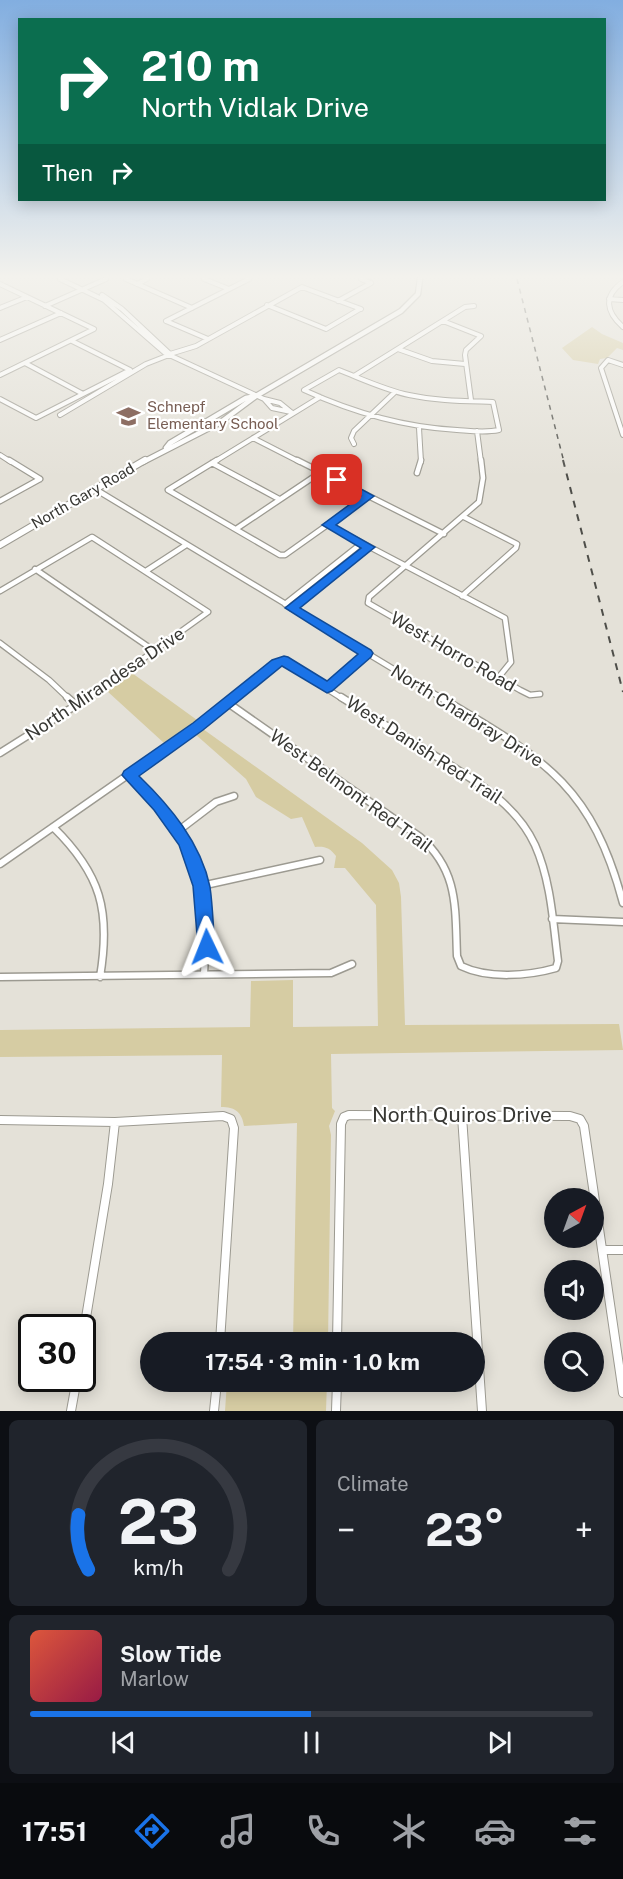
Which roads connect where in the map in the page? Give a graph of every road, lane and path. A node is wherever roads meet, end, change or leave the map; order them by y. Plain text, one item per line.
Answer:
1 (64, 345) edge
2 (80, 345) edge
3 (153, 345) edge
4 (197, 345) edge
5 (342, 345) edge
6 (405, 345) edge
7 (472, 345) edge
8 (398, 349) junction
9 (170, 354) junction
10 (25, 363) junction
11 (465, 364) junction
12 (623, 365) edge
13 (339, 370) joint
14 (0, 375) edge
15 (354, 376) junction
16 (304, 390) joint
17 (395, 392) junction
18 (83, 394) junction
19 (256, 396) junction
20 (320, 397) junction
21 (0, 399) edge
22 (264, 399) junction
23 (471, 400) junction
24 (282, 405) junction
25 (276, 408) junction
26 (292, 412) junction
27 (615, 413) junction
28 (623, 413) edge
29 (60, 415) dead end
30 (367, 417) junction
31 (419, 428) junction
32 (499, 430) joint
33 (477, 431) junction
34 (623, 435) edge
35 (253, 438) junction
36 (354, 444) dead end
37 (0, 455) edge
38 (212, 463) junction
39 (321, 472) junction
40 (417, 473) dead end
41 (95, 489) junction
42 (369, 496) junction
43 (279, 500) junction
44 (0, 501) edge
45 (464, 517) junction
46 (328, 525) junction
47 (236, 530) junction
48 (444, 534) junction
49 (362, 543) junction
50 (0, 545) edge
51 (186, 545) junction
52 (369, 547) junction
53 (405, 566) junction
54 (35, 569) junction
55 (146, 571) junction
56 (320, 574) junction
57 (330, 579) junction
58 (0, 591) edge
59 (462, 596) junction
60 (368, 603) joint
61 (285, 604) junction
62 (291, 608) junction
63 (0, 643) edge
64 (156, 652) junction
65 (367, 653) junction
66 (498, 678) junction
67 (327, 688) junction
68 (540, 694) dead end
69 (228, 703) junction
70 (77, 706) junction
71 (2, 750) edge
72 (129, 775) junction
73 (234, 796) dead end
74 (53, 827) junction
75 (178, 831) junction
76 (320, 860) dead end
77 (0, 864) edge
78 (201, 886) junction
79 (623, 903) edge
80 (552, 919) junction
81 (623, 922) edge
82 (352, 964) dead end
83 (556, 968) joint
84 (204, 974) junction
85 (100, 976) junction
86 (0, 977) edge
87 (462, 1116) junction
88 (0, 1120) edge
89 (115, 1122) junction
90 (602, 1250) junction
91 (623, 1250) edge
92 (87, 1314) edge
93 (221, 1332) edge
94 (337, 1332) edge
95 (74, 1392) edge
96 (216, 1392) edge
97 (337, 1392) edge
98 (623, 1394) edge
99 (71, 1411) edge
100 (214, 1411) edge
101 (336, 1411) edge
102 (482, 1411) edge

1 - 10 street
2 - 18 street
3 - 9 street
4 - 9 street
5 - 19 main road, North Gary Road
6 - 8 street
7 - 11 street
8 - 11 street
8 - 15 street
9 - 19 street
9 - 29 street
10 - 14 street
10 - 18 street
11 - 23 street
12 - 27 street
13 - 15 street
13 - 16 street
15 - 17 street
16 - 20 street
17 - 23 street
17 - 30 street
18 - 21 street
19 - 22 street
19 - 41 main road, North Gary Road
20 - 26 street
20 - 30 street
22 - 24 street
22 - 25 street
23 - 32 street
24 - 25 street
24 - 26 street
25 - 26 street
26 - 35 street
27 - 28 street
27 - 34 street
30 - 31 street
30 - 36 street
31 - 33 street
31 - 40 street
32 - 33 street
33 - 45 street
35 - 38 street
35 - 39 street
37 - 44 street
38 - 43 street
38 - 47 street
39 - 42 street
39 - 43 street
41 - 50 main road, North Gary Road
41 - 51 street, North Charbray Drive
42 - 46 street
42 - 48 street
43 - 47 street
45 - 48 street
45 - 59 street
46 - 47 street
46 - 49 street
48 - 53 street
49 - 52 street
49 - 56 street
51 - 55 street
51 - 61 street, North Charbray Drive
52 - 53 street
52 - 57 street
53 - 59 street
53 - 60 street
54 - 55 street
54 - 58 street
54 - 64 street
55 - 64 street, North Mirandesa Drive
56 - 57 street
56 - 61 street
57 - 62 street
59 - 66 street
60 - 66 street, West Horro Road
61 - 62 street, North Charbray Drive
62 - 65 street, North Charbray Drive
63 - 70 street
64 - 70 street, North Mirandesa Drive
65 - 67 street
65 - 79 street, North Charbray Drive
66 - 68 street, West Horro Road
67 - 69 street, West Danish Red Trail
67 - 80 street, West Danish Red Trail
69 - 72 street
69 - 83 street, West Belmont Red Trail
70 - 71 street, North Mirandesa Drive
72 - 74 street
72 - 75 street
73 - 75 street
74 - 77 street
74 - 85 street
75 - 78 street
76 - 78 street
78 - 84 street
80 - 81 street
80 - 83 street, West Danish Red Trail
82 - 84 street
84 - 85 street
85 - 86 street
87 - 90 street, North Quiros Drive
87 - 94 street, North Quiros Drive
87 - 102 street
88 - 89 street
89 - 92 street
89 - 93 street
90 - 91 street
90 - 98 street
95 - 99 street
96 - 100 street
97 - 101 street

